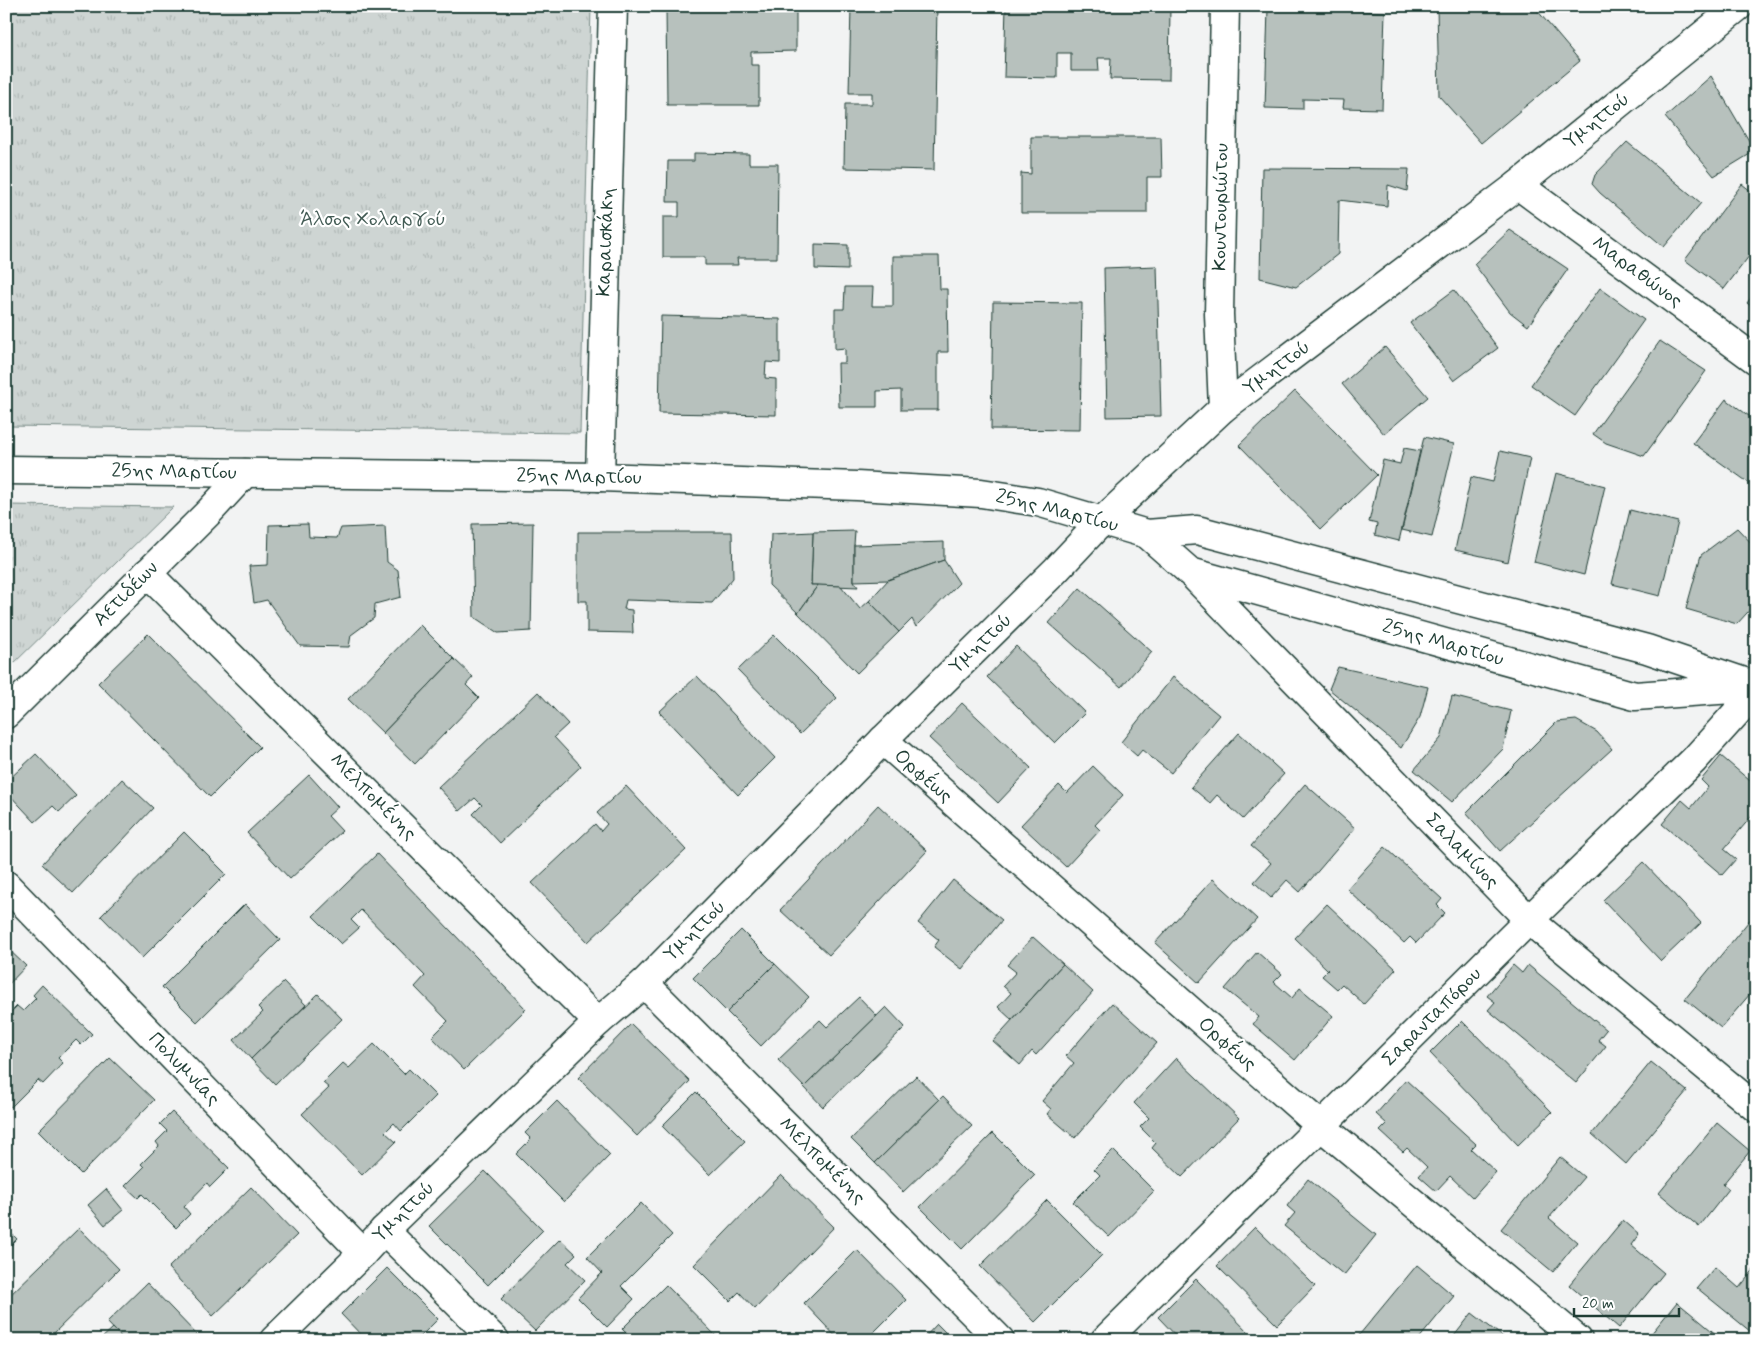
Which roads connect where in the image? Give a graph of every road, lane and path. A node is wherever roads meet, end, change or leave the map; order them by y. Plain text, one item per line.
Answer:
1 (613, 6) edge
2 (1225, 6) edge
3 (1739, 6) edge
4 (1518, 185) junction
5 (1756, 360) edge
6 (1223, 408) junction
7 (6, 470) edge
8 (245, 473) junction
9 (600, 477) junction
10 (1102, 521) junction
11 (1147, 534) junction
12 (1190, 572) junction
13 (147, 573) junction
14 (1756, 688) edge
15 (6, 714) edge
16 (883, 740) junction
17 (6, 885) edge
18 (1529, 920) junction
19 (644, 982) junction
20 (598, 1022) junction
21 (1756, 1108) edge
22 (1322, 1127) junction
23 (384, 1230) junction
24 (362, 1253) junction
25 (274, 1340) edge
26 (495, 1340) edge
27 (1000, 1340) edge
28 (1105, 1340) edge
29 (1578, 1340) edge

1 - 9 street, Καραισκάκη
2 - 6 street, Κουντουριώτου
3 - 4 street, Υμηττού
4 - 5 street, Μαραθώνος
4 - 6 street, Υμηττού
6 - 10 street, Υμηττού
7 - 8 street, 25ης Μαρτίου
8 - 9 street, 25ης Μαρτίου
8 - 13 street, Αετιδέων
9 - 10 street, 25ης Μαρτίου
10 - 11 street, 25ης Μαρτίου
10 - 16 street, Υμηττού
11 - 12 street, 25ης Μαρτίου
11 - 14 street, 25ης Μαρτίου
12 - 14 street, 25ης Μαρτίου
12 - 18 street, Σαλαμίνος
13 - 15 street, Αετιδέων
13 - 20 street, Μελπομένης
14 - 18 street, Σαρανταπόρου
16 - 19 street, Υμηττού
16 - 22 street, Ορφέως
17 - 24 street, Πολυμνίας
18 - 21 street, Σαλαμίνος
18 - 22 street, Σαρανταπόρου
19 - 20 street, Υμηττού
19 - 27 street, Μελπομένης
20 - 23 street, Υμηττού
22 - 28 street, Σαρανταπόρου
22 - 29 street, Ορφέως
23 - 24 street, Υμηττού
23 - 26 street
24 - 25 street, Υμηττού

